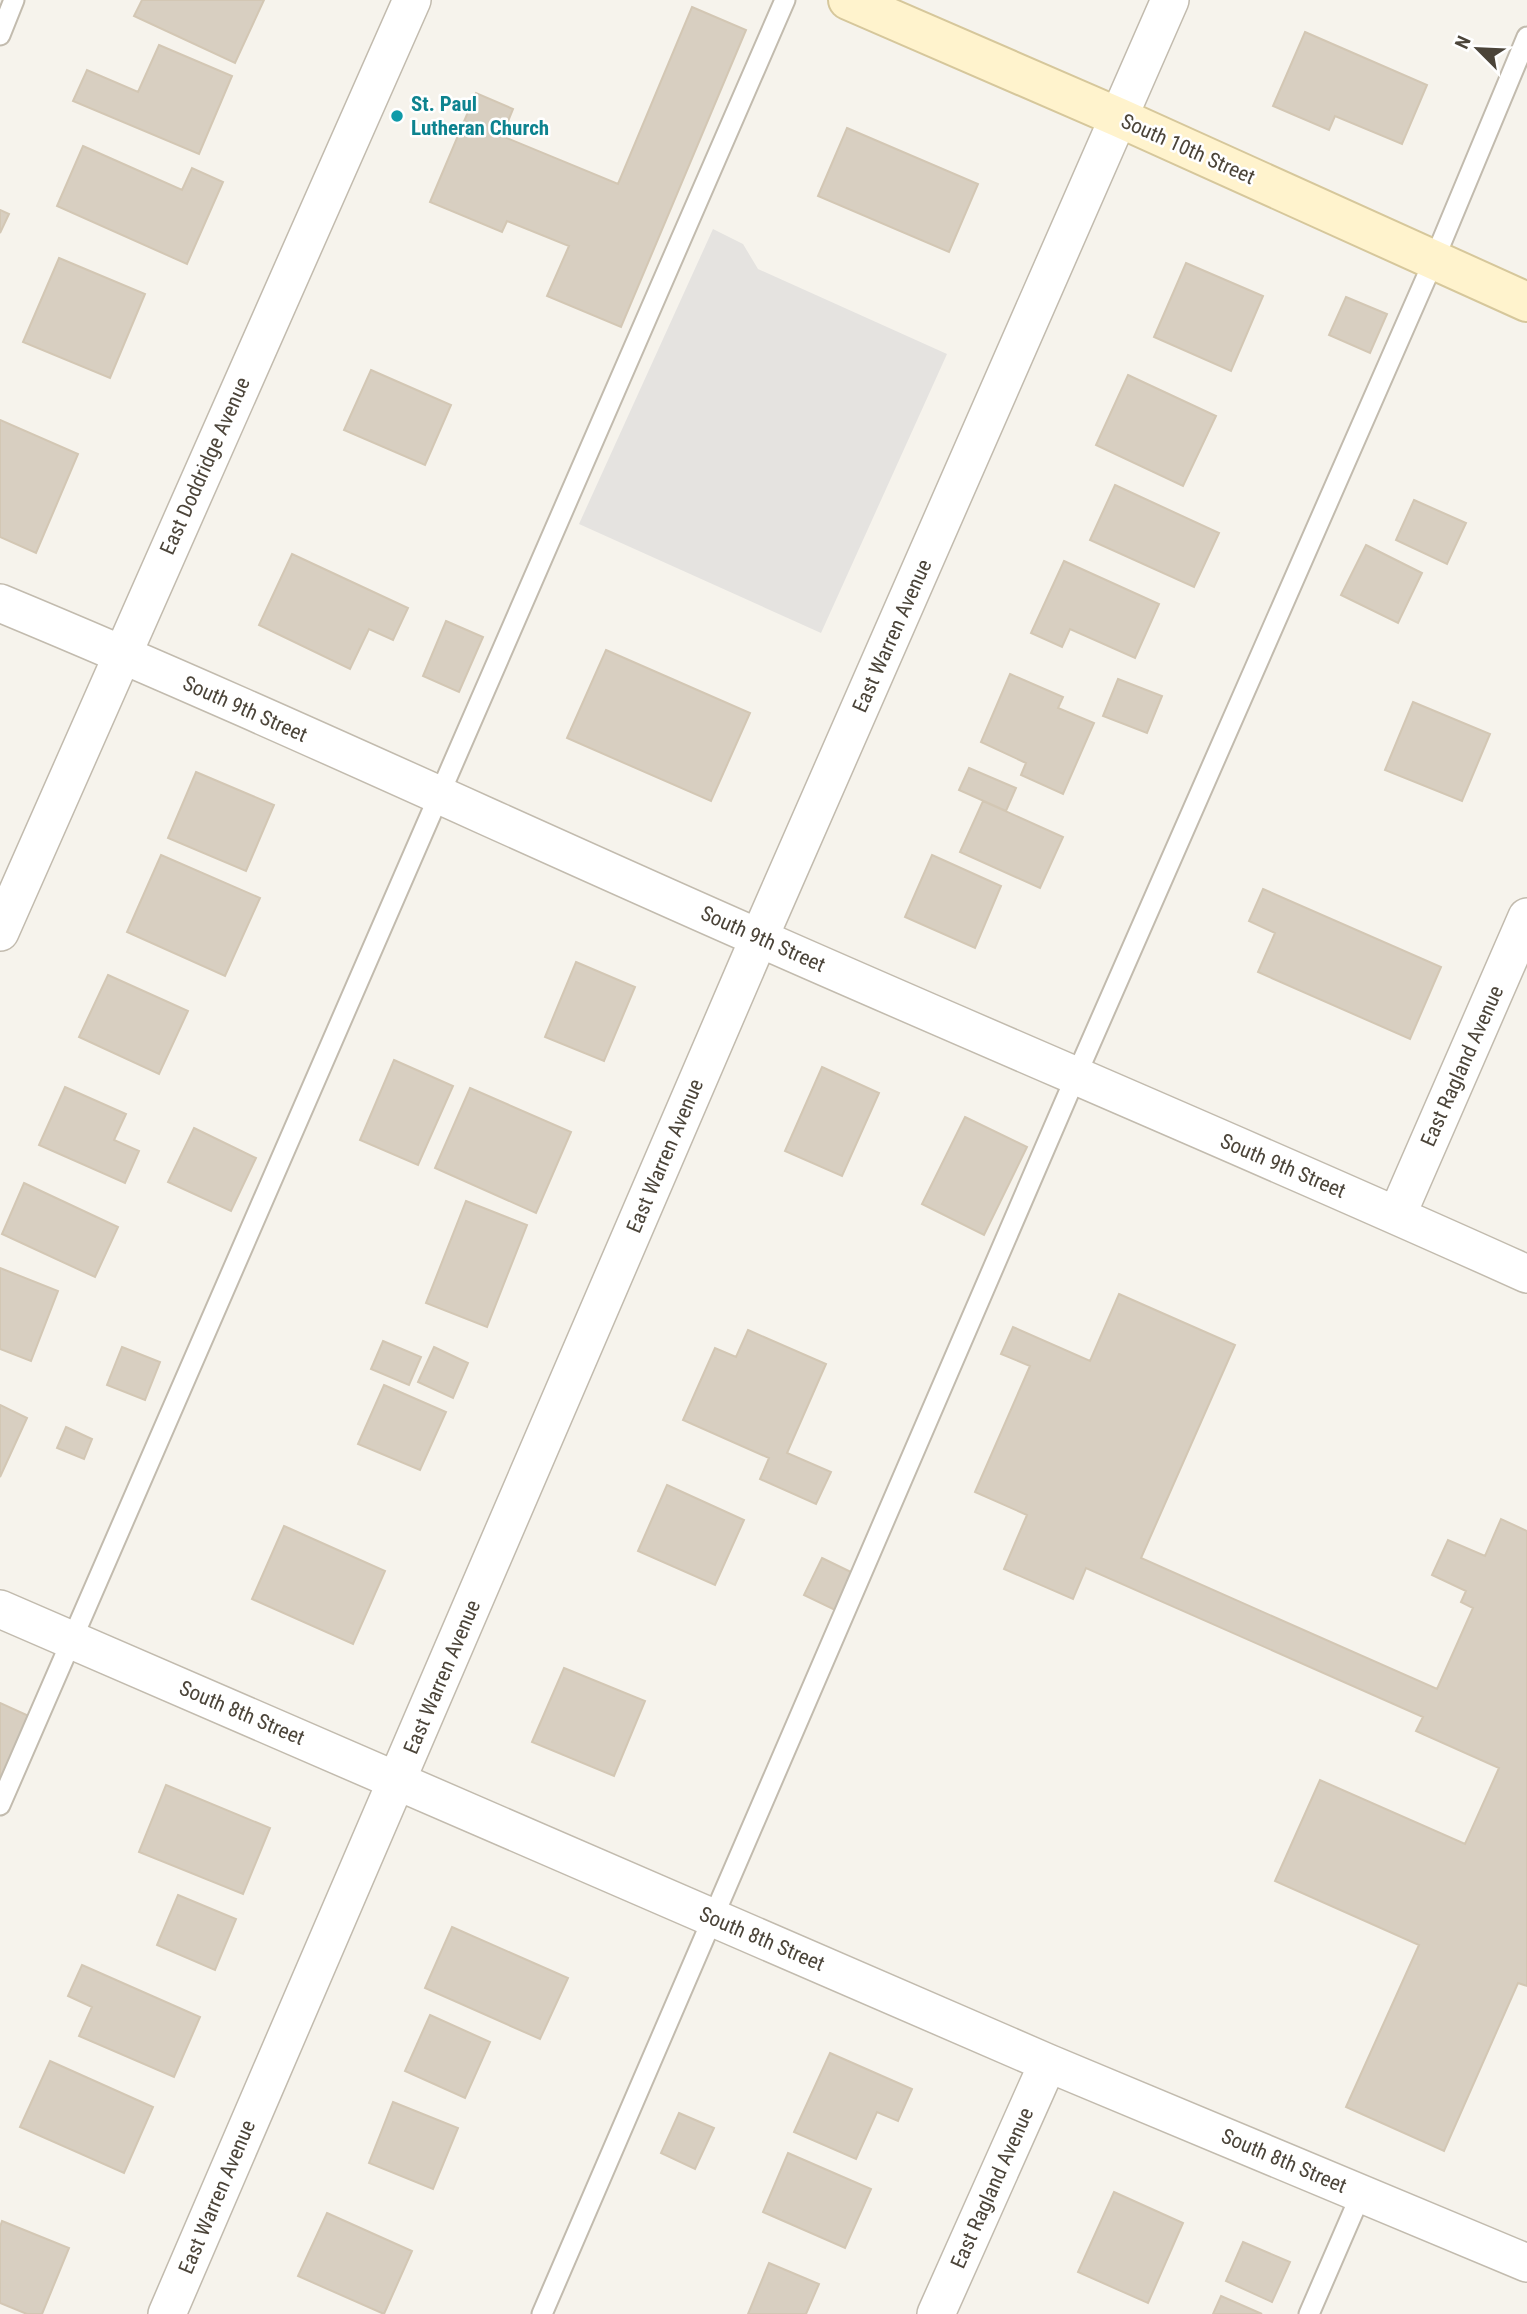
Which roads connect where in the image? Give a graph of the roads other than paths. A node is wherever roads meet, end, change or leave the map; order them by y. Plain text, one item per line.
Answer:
1 (15, 0) edge
2 (412, 0) edge
3 (785, 0) edge
4 (848, 0) edge
5 (1170, 0) edge
6 (0, 35) edge
7 (1527, 37) edge
8 (1120, 118) junction
9 (1434, 260) junction
10 (1527, 302) edge
11 (0, 603) edge
12 (121, 653) junction
13 (438, 794) junction
14 (1527, 917) edge
15 (0, 932) edge
16 (759, 938) junction
17 (1076, 1076) junction
18 (1397, 1215) junction
19 (1527, 1274) edge
20 (0, 1609) edge
21 (71, 1639) junction
22 (398, 1781) junction
23 (0, 1805) edge
24 (714, 1918) junction
25 (1048, 2063) junction
26 (1361, 2194) junction
27 (1527, 2263) edge
28 (167, 2314) edge
29 (542, 2314) edge
30 (936, 2314) edge
31 (1309, 2314) edge

1 - 6 lane
2 - 12 street, East Doddridge Avenue
3 - 13 lane
4 - 8 street, South 10th Street
5 - 8 street, East Warren Avenue
7 - 9 lane
8 - 9 street, South 10th Street
8 - 16 street, East Warren Avenue
9 - 10 street, South 10th Street
9 - 17 lane
11 - 12 street, South 9th Street
12 - 13 street, South 9th Street
12 - 15 street, East Doddridge Avenue
13 - 16 street, South 9th Street
13 - 21 lane
14 - 18 street, East Ragland Avenue
16 - 17 street, South 9th Street
16 - 22 street, East Warren Avenue
17 - 18 street, South 9th Street
17 - 24 lane
18 - 19 street, South 9th Street
20 - 21 street, South 8th Street
21 - 22 street, South 8th Street
21 - 23 lane
22 - 24 street, South 8th Street
22 - 28 street, East Warren Avenue
24 - 25 street, South 8th Street
24 - 29 lane
25 - 26 street, South 8th Street
25 - 30 street, East Ragland Avenue
26 - 27 street, South 8th Street
26 - 31 lane

